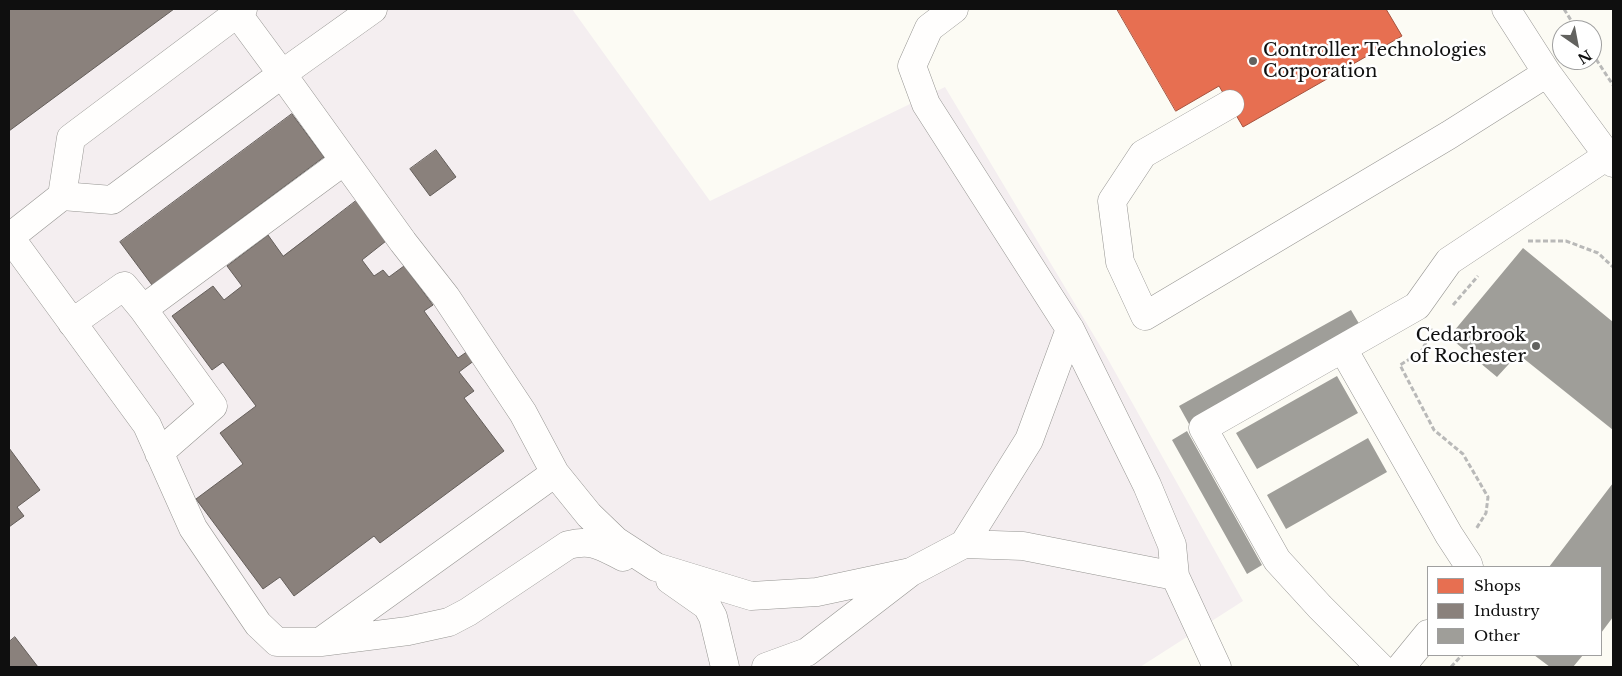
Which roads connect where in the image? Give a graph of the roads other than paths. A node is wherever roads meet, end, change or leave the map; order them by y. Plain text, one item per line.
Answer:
1 (373, 9) edge
2 (954, 9) edge
3 (1506, 9) edge
4 (240, 11) edge
5 (1546, 73) junction
6 (282, 74) junction
7 (1230, 104) dead end
8 (1610, 160) edge
9 (344, 161) junction
10 (62, 196) junction
11 (9, 237) edge
12 (143, 309) junction
13 (72, 323) junction
14 (1070, 329) junction
15 (1343, 349) junction
16 (159, 453) junction
17 (555, 473) junction
18 (964, 544) junction
19 (1469, 566) edge
20 (911, 572) junction
21 (1175, 576) junction
22 (1427, 635) edge
23 (321, 642) junction
24 (725, 667) edge
25 (766, 667) edge
26 (1217, 667) edge
27 (1380, 667) edge
28 (1401, 667) edge

1 - 6 street
2 - 14 street
3 - 5 street
4 - 6 street
4 - 10 street
5 - 7 street
5 - 8 street
6 - 9 street
6 - 10 street
8 - 15 street
9 - 12 street
9 - 17 street
10 - 11 street
11 - 13 street
12 - 13 street
12 - 16 street
13 - 16 street
14 - 18 street
14 - 21 street
15 - 19 street
15 - 27 street
16 - 23 street
17 - 20 street
17 - 23 street
18 - 20 street
18 - 21 street
20 - 25 street
21 - 26 street
22 - 28 street
23 - 24 street

